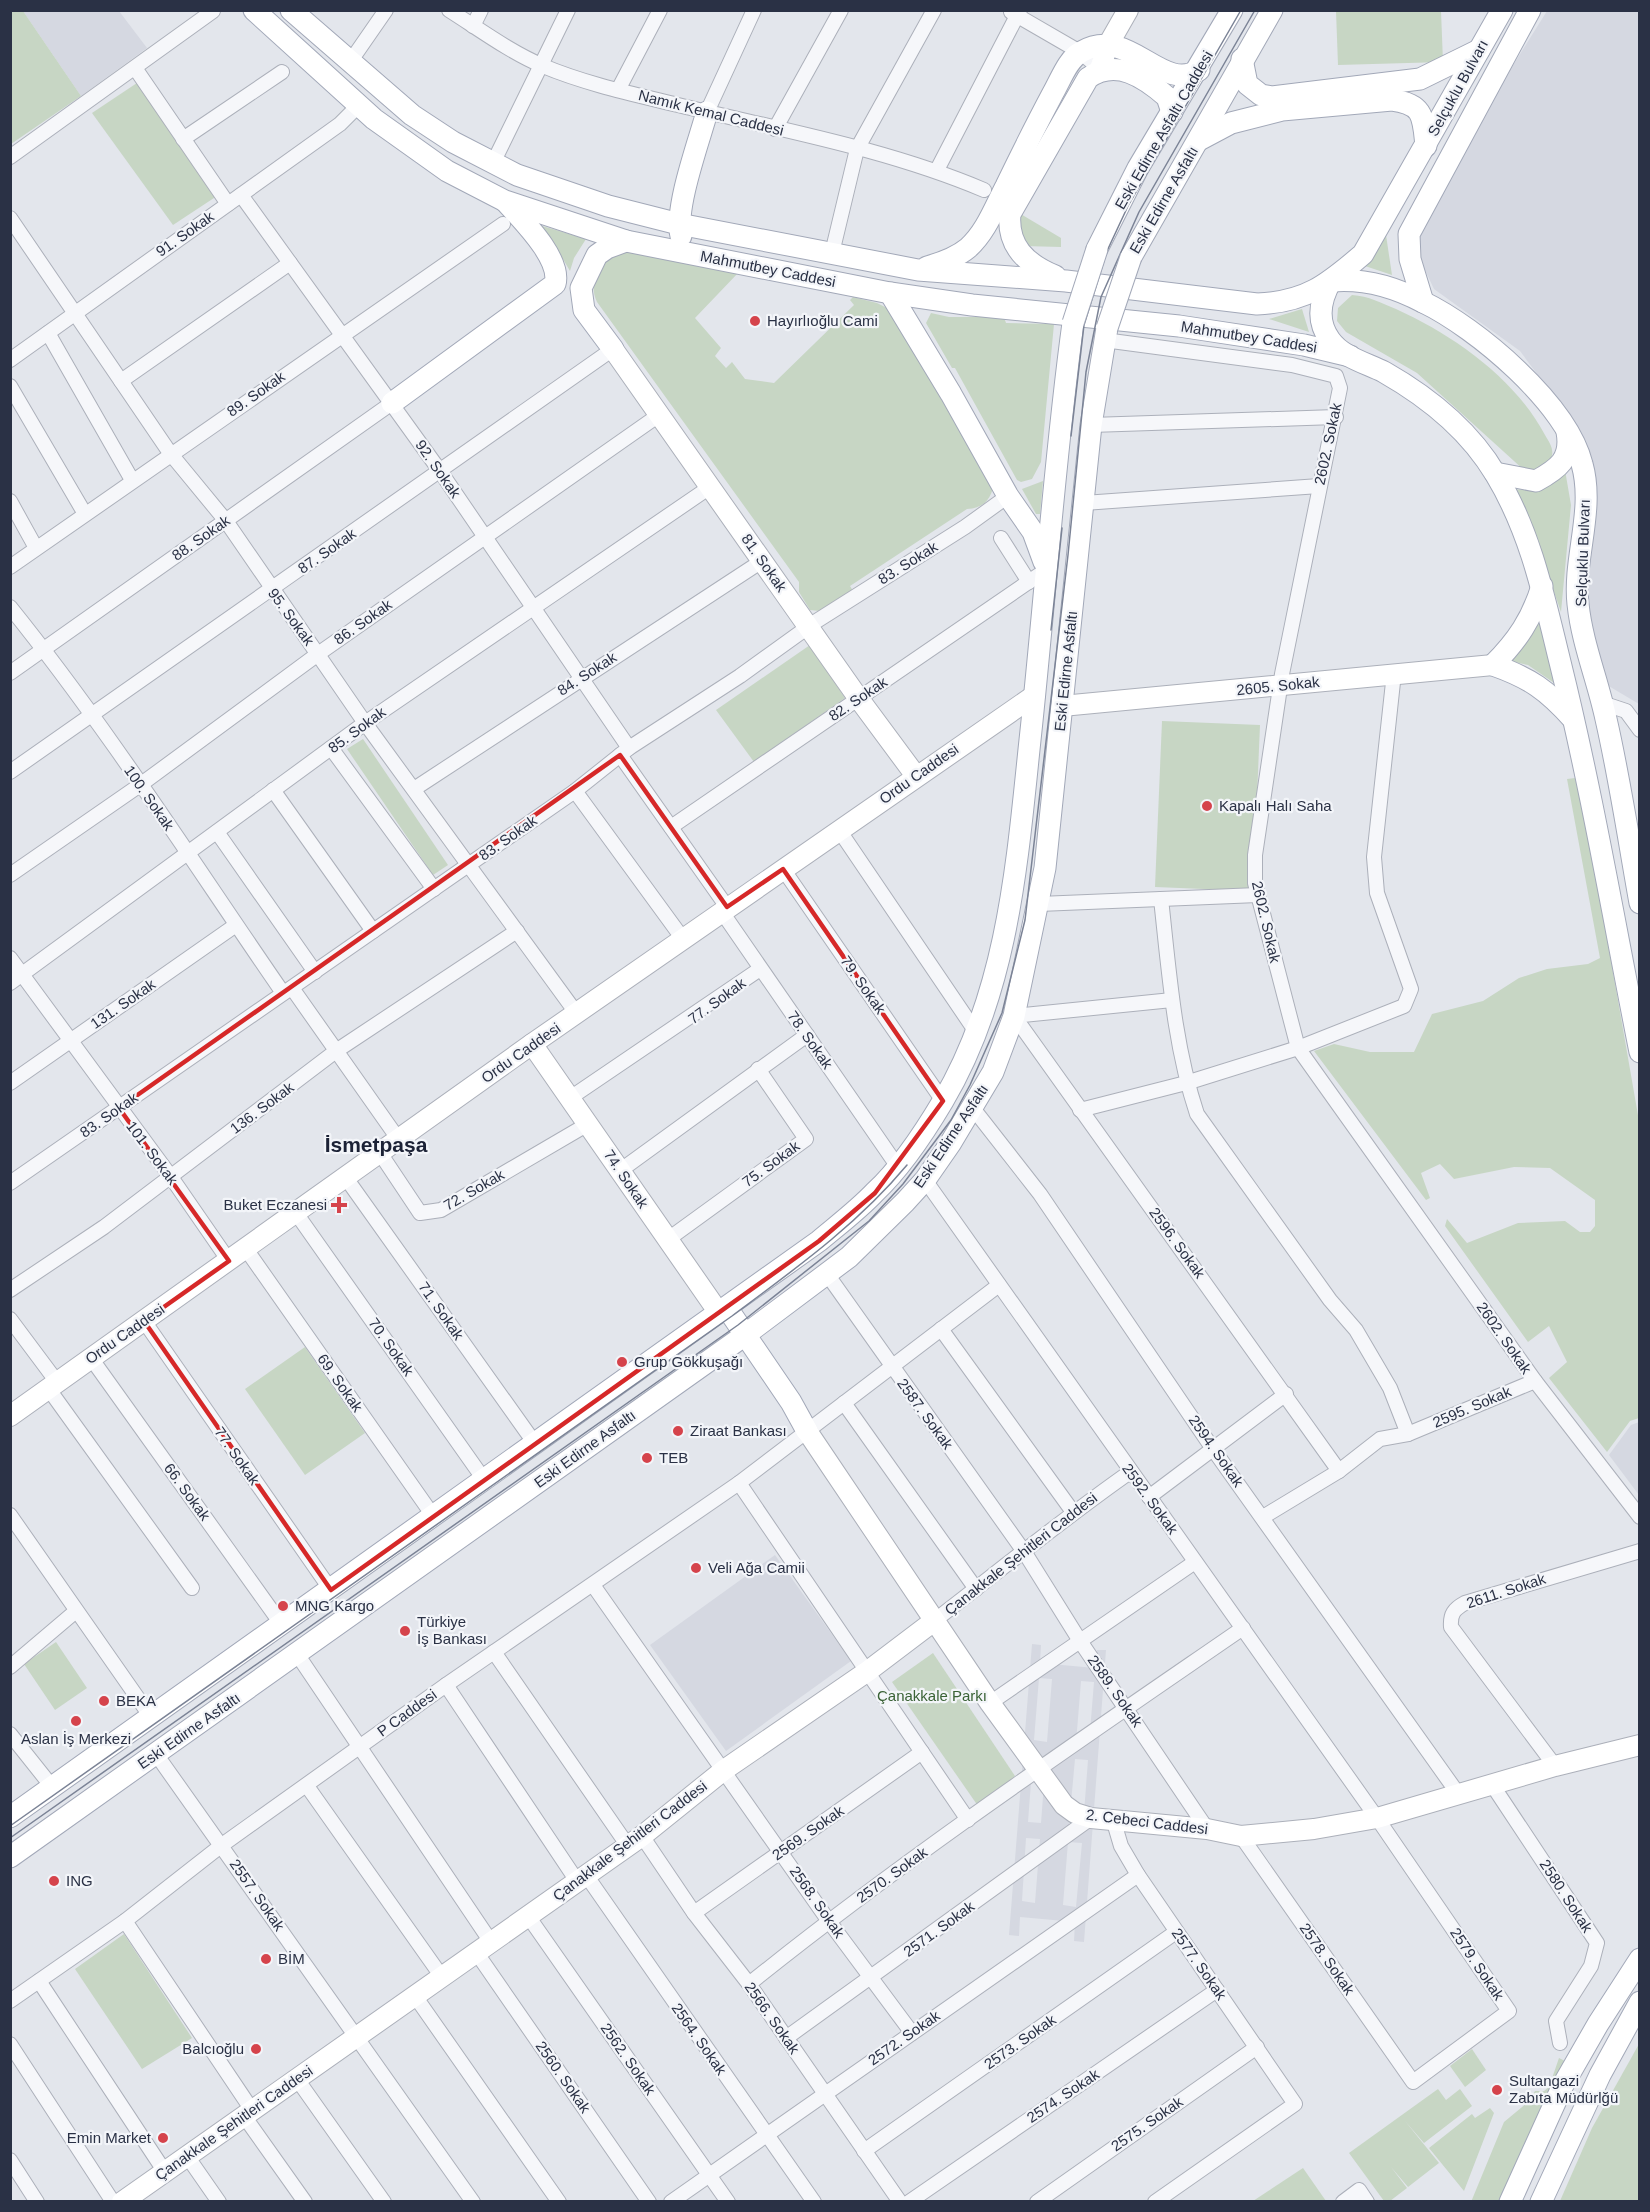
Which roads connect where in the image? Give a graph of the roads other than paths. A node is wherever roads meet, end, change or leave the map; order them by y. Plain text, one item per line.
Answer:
1 (254, 10) edge
2 (291, 10) edge
3 (386, 10) edge
4 (449, 10) edge
5 (481, 10) edge
6 (568, 10) edge
7 (660, 10) edge
8 (754, 10) edge
9 (841, 10) edge
10 (934, 10) edge
11 (1128, 10) edge
12 (1232, 10) edge
13 (1272, 10) edge
14 (1502, 10) edge
15 (1530, 10) edge
16 (213, 11) edge
17 (1016, 12) edge
18 (474, 26) junction
19 (1108, 45) junction
20 (1479, 50) junction
21 (1080, 52) junction
22 (1242, 59) junction
23 (350, 62) junction
24 (540, 65) junction
25 (135, 68) junction
26 (1100, 69) junction
27 (1199, 70) junction
28 (282, 72) dead end
29 (618, 90) junction
30 (358, 105) junction
31 (707, 112) junction
32 (1172, 112) junction
33 (775, 129) junction
34 (183, 139) junction
35 (1199, 140) junction
36 (1426, 146) junction
37 (857, 148) junction
38 (10, 157) edge
39 (493, 163) junction
40 (937, 170) junction
41 (984, 190) dead end
42 (241, 195) junction
43 (505, 201) junction
44 (228, 204) junction
45 (10, 218) edge
46 (503, 224) dead end
47 (679, 224) junction
48 (626, 242) junction
49 (1097, 249) joint
50 (832, 253) junction
51 (691, 254) junction
52 (290, 263) junction
53 (918, 270) junction
54 (1066, 281) junction
55 (1331, 281) junction
56 (890, 293) junction
57 (1423, 302) junction
58 (75, 312) junction
59 (48, 333) junction
60 (342, 334) junction
61 (1106, 334) junction
62 (613, 349) junction
63 (1350, 356) junction
64 (10, 360) edge
65 (121, 381) junction
66 (10, 386) edge
67 (392, 403) junction
68 (659, 415) junction
69 (1336, 417) junction
70 (1090, 425) junction
71 (1567, 428) junction
72 (170, 453) junction
73 (440, 471) junction
74 (1495, 473) junction
75 (132, 480) junction
76 (1319, 486) junction
77 (710, 487) junction
78 (1008, 496) junction
79 (10, 501) edge
80 (1084, 502) junction
81 (85, 514) junction
82 (226, 521) junction
83 (485, 537) junction
84 (1002, 538) dead end
85 (36, 548) junction
86 (762, 561) junction
87 (10, 567) edge
88 (1037, 576) junction
89 (1542, 585) junction
90 (271, 590) junction
91 (10, 607) edge
92 (533, 608) junction
93 (810, 627) junction
94 (44, 649) junction
95 (318, 654) junction
96 (1493, 665) junction
97 (10, 673) edge
98 (1394, 673) junction
99 (580, 678) junction
100 (1281, 686) junction
101 (1035, 695) junction
102 (859, 699) junction
103 (1602, 703) junction
104 (1062, 706) junction
105 (91, 715) junction
106 (1575, 720) junction
107 (365, 723) junction
108 (1640, 730) edge
109 (331, 748) junction
110 (624, 751) junction
111 (10, 772) edge
112 (916, 776) junction
113 (140, 785) junction
114 (273, 789) junction
115 (414, 789) junction
116 (575, 791) junction
117 (671, 827) junction
118 (839, 830) junction
119 (218, 831) junction
120 (186, 852) junction
121 (469, 865) junction
122 (783, 869) junction
123 (10, 875) edge
124 (434, 889) junction
125 (1258, 895) junction
126 (1161, 899) junction
127 (1640, 903) edge
128 (1039, 904) junction
129 (725, 910) junction
130 (236, 925) junction
131 (517, 931) junction
132 (373, 932) junction
133 (683, 939) junction
134 (10, 958) edge
135 (760, 969) junction
136 (315, 972) junction
137 (16, 979) edge
138 (287, 991) junction
139 (1172, 1000) junction
140 (577, 1014) junction
141 (1014, 1016) junction
142 (976, 1032) junction
143 (807, 1035) junction
144 (71, 1041) junction
145 (532, 1044) junction
146 (1298, 1047) junction
147 (336, 1051) junction
148 (1640, 1052) edge
149 (758, 1069) junction
150 (10, 1083) edge
151 (1186, 1083) junction
152 (572, 1101) junction
153 (943, 1101) junction
154 (972, 1107) junction
155 (119, 1108) junction
156 (1080, 1110) junction
157 (588, 1124) junction
158 (399, 1140) junction
159 (380, 1153) junction
160 (898, 1167) junction
161 (621, 1170) junction
162 (171, 1177) junction
163 (346, 1178) junction
164 (925, 1180) junction
165 (10, 1183) edge
166 (296, 1213) junction
167 (667, 1239) junction
168 (246, 1249) junction
169 (229, 1262) junction
170 (827, 1274) junction
171 (999, 1285) junction
172 (10, 1290) edge
173 (723, 1311) junction
174 (10, 1319) edge
175 (144, 1321) junction
176 (941, 1329) junction
177 (741, 1338) junction
178 (91, 1358) junction
179 (892, 1367) junction
180 (1534, 1381) junction
181 (52, 1385) junction
182 (1286, 1394) junction
183 (844, 1403) junction
184 (10, 1416) edge
185 (807, 1431) junction
186 (1408, 1434) junction
187 (536, 1445) junction
188 (1213, 1449) junction
189 (1339, 1470) junction
190 (1130, 1472) junction
191 (485, 1482) junction
192 (739, 1483) junction
193 (1149, 1497) junction
194 (1073, 1512) junction
195 (10, 1515) edge
196 (434, 1517) junction
197 (1263, 1517) junction
198 (1640, 1517) edge
199 (1640, 1551) edge
200 (1025, 1553) junction
201 (1196, 1562) junction
202 (593, 1585) junction
203 (192, 1588) dead end
204 (976, 1589) junction
205 (331, 1590) junction
206 (76, 1611) junction
207 (934, 1622) junction
208 (282, 1625) junction
209 (1243, 1628) junction
210 (1080, 1641) junction
211 (494, 1652) junction
212 (297, 1654) junction
213 (10, 1667) edge
214 (868, 1671) junction
215 (446, 1685) junction
216 (990, 1703) junction
217 (1127, 1708) junction
218 (150, 1718) junction
219 (10, 1734) edge
220 (1640, 1745) edge
221 (359, 1749) junction
222 (922, 1752) junction
223 (156, 1754) junction
224 (1555, 1766) junction
225 (724, 1770) junction
226 (1038, 1770) junction
227 (307, 1786) junction
228 (1493, 1786) junction
229 (53, 1788) junction
230 (1459, 1795) junction
231 (10, 1817) edge
232 (1091, 1818) junction
233 (1377, 1818) junction
234 (1113, 1819) junction
235 (968, 1820) junction
236 (1207, 1829) junction
237 (1241, 1836) junction
238 (635, 1841) junction
239 (222, 1845) junction
240 (781, 1851) junction
241 (10, 1857) edge
242 (1138, 1875) junction
243 (581, 1878) junction
244 (694, 1913) junction
245 (528, 1916) junction
246 (828, 1920) junction
247 (125, 1921) junction
248 (1176, 1932) junction
249 (484, 1947) junction
250 (1640, 1959) edge
251 (442, 1977) junction
252 (872, 1977) junction
253 (39, 1981) junction
254 (749, 1984) junction
255 (1217, 1990) junction
256 (415, 1996) junction
257 (10, 2001) edge
258 (1640, 2002) edge
259 (912, 2033) junction
260 (357, 2037) junction
261 (786, 2038) junction
262 (1560, 2043) dead end
263 (10, 2044) edge
264 (1257, 2047) junction
265 (297, 2079) junction
266 (1413, 2082) joint
267 (826, 2093) junction
268 (248, 2113) junction
269 (766, 2135) junction
270 (864, 2151) junction
271 (187, 2156) junction
272 (10, 2160) edge
273 (165, 2172) junction
274 (709, 2175) junction
275 (1363, 2196) edge
276 (123, 2201) edge
277 (37, 2202) edge
278 (219, 2202) edge
279 (305, 2202) edge
280 (384, 2202) edge
281 (473, 2202) edge
282 (559, 2202) edge
283 (649, 2202) edge
284 (671, 2202) edge
285 (728, 2202) edge
286 (814, 2202) edge
287 (900, 2202) edge
288 (909, 2202) edge
289 (1037, 2202) edge
290 (1155, 2202) edge
291 (1343, 2202) edge
292 (1510, 2202) edge
293 (1541, 2202) edge

1 - 30 main road, Mahmutbey Caddesi
2 - 23 main road, Mahmutbey Caddesi
3 - 23 street
4 - 18 street, Namık Kemal Caddesi
5 - 18 street
6 - 24 street
7 - 29 street
8 - 31 street
9 - 33 street
10 - 37 street
11 - 19 main road
12 - 27 main road, Eski Edirne Asfaltı Caddesi
13 - 22 main road, Eski Edirne Asfaltı
14 - 20 main road, Selçuklu Bulvarı
15 - 57 main road, Selçuklu Bulvarı
16 - 25 street
17 - 21 street
17 - 40 street
18 - 24 street, Namık Kemal Caddesi
19 - 21 main road
19 - 26 main road
19 - 27 main road
20 - 22 main road
20 - 36 main road, Selçuklu Bulvarı
21 - 26 street
21 - 53 main road
22 - 35 main road, Eski Edirne Asfaltı
23 - 39 main road, Mahmutbey Caddesi
24 - 29 street, Namık Kemal Caddesi
24 - 39 street
25 - 34 street
25 - 38 street
26 - 32 main road
26 - 54 main road
27 - 32 main road, Eski Edirne Asfaltı Caddesi
28 - 34 street
29 - 31 street, Namık Kemal Caddesi
30 - 42 street, 91. Sokak
30 - 43 main road, Mahmutbey Caddesi
31 - 33 street, Namık Kemal Caddesi
31 - 47 main road
32 - 49 main road, Eski Edirne Asfaltı Caddesi
33 - 37 street, Namık Kemal Caddesi
34 - 44 street
35 - 36 main road
35 - 61 main road, Eski Edirne Asfaltı, bridge
36 - 55 main road, Selçuklu Bulvarı
37 - 40 street, Namık Kemal Caddesi
37 - 50 street
39 - 47 main road, Mahmutbey Caddesi
40 - 41 street, Namık Kemal Caddesi
42 - 44 street, 91. Sokak
42 - 52 street, 92. Sokak
43 - 48 main road, Mahmutbey Caddesi
43 - 67 main road
44 - 58 street, 91. Sokak
45 - 58 street, 95. Sokak
46 - 60 street, 89. Sokak
47 - 50 main road, Mahmutbey Caddesi
47 - 51 main road
48 - 51 main road, Mahmutbey Caddesi
48 - 62 main road
49 - 88 main road, Eski Edirne Asfaltı, bridge
50 - 53 main road, Mahmutbey Caddesi
51 - 56 main road, Mahmutbey Caddesi
52 - 60 street, 92. Sokak
52 - 65 street
53 - 54 main road, Mahmutbey Caddesi
54 - 55 main road, Mahmutbey Caddesi
55 - 57 main road
55 - 63 main road
56 - 63 main road, Mahmutbey Caddesi
56 - 78 main road
57 - 71 main road, Selçuklu Bulvarı
58 - 59 street, 91. Sokak
58 - 65 street, 95. Sokak
59 - 64 street, 91. Sokak
59 - 75 street
60 - 67 street, 92. Sokak
60 - 72 street, 89. Sokak
61 - 69 street, 2602. Sokak
61 - 70 main road, Eski Edirne Asfaltı
62 - 68 main road, 81. Sokak
62 - 73 street, 87. Sokak
63 - 74 main road
65 - 72 street, 95. Sokak
66 - 81 street
67 - 73 street, 92. Sokak
67 - 82 street, 88. Sokak
68 - 77 main road, 81. Sokak
68 - 83 street, 86. Sokak
69 - 70 street
69 - 76 street, 2602. Sokak
70 - 80 main road, Eski Edirne Asfaltı
71 - 74 main road
71 - 103 main road, Selçuklu Bulvarı
72 - 75 street, 89. Sokak
72 - 82 street, 95. Sokak
73 - 83 street, 92. Sokak
73 - 90 street, 87. Sokak
74 - 89 main road
75 - 81 street, 89. Sokak
76 - 80 street
76 - 100 street, 2602. Sokak
77 - 86 main road, 81. Sokak
77 - 92 street, 85. Sokak
78 - 88 main road
78 - 93 street, 83. Sokak
79 - 85 street
80 - 104 main road, Eski Edirne Asfaltı
81 - 85 street, 89. Sokak
82 - 90 street, 95. Sokak
82 - 94 street, 88. Sokak
83 - 92 street, 92. Sokak
83 - 95 street, 86. Sokak
84 - 88 street
85 - 87 street, 89. Sokak
86 - 93 main road, 81. Sokak
86 - 99 street, 84. Sokak
88 - 101 main road, Eski Edirne Asfaltı
88 - 102 street, 82. Sokak
89 - 96 main road
89 - 106 main road
90 - 95 street, 95. Sokak
90 - 105 street, 87. Sokak
91 - 94 street, 100. Sokak
92 - 99 street, 92. Sokak
92 - 107 street, 85. Sokak
93 - 102 main road, 81. Sokak
93 - 110 street, 83. Sokak
94 - 97 street, 88. Sokak
94 - 105 street, 100. Sokak
95 - 107 street, 95. Sokak
95 - 113 street, 86. Sokak
96 - 98 main road, 2605. Sokak
96 - 106 main road
98 - 100 main road, 2605. Sokak
98 - 146 street
99 - 110 street, 92. Sokak
99 - 115 street, 84. Sokak
100 - 104 main road, 2605. Sokak
100 - 125 street, 2602. Sokak
101 - 112 main road, Ordu Caddesi
101 - 142 main road, Eski Edirne Asfaltı
102 - 112 main road, 81. Sokak
102 - 117 street, 82. Sokak
103 - 108 street
103 - 127 main road, Selçuklu Bulvarı
104 - 128 main road, Eski Edirne Asfaltı
105 - 111 street, 87. Sokak
105 - 113 street, 100. Sokak
106 - 148 main road
107 - 109 street, 85. Sokak
107 - 115 street, 95. Sokak
109 - 114 street, 85. Sokak
109 - 124 street
110 - 116 street, 83. Sokak
110 - 117 street, 92. Sokak
112 - 118 main road, Ordu Caddesi
113 - 120 street, 100. Sokak
113 - 123 street, 86. Sokak
114 - 119 street, 85. Sokak
114 - 132 street
115 - 121 street, 95. Sokak
116 - 121 street, 83. Sokak
116 - 133 street
117 - 129 street, 92. Sokak
118 - 122 main road, Ordu Caddesi
118 - 142 street
119 - 120 street, 85. Sokak
119 - 136 street
120 - 130 street, 100. Sokak
120 - 137 street, 85. Sokak
121 - 124 street, 83. Sokak
121 - 131 street, 95. Sokak
122 - 129 main road, Ordu Caddesi
122 - 153 street, 79. Sokak
124 - 132 street, 83. Sokak
125 - 126 street
125 - 146 street, 2602. Sokak
126 - 128 street
126 - 139 street
128 - 141 main road, Eski Edirne Asfaltı
129 - 133 main road, Ordu Caddesi
129 - 135 street, 78. Sokak
130 - 138 street, 100. Sokak
130 - 144 street, 131. Sokak
131 - 140 street, 95. Sokak
131 - 147 street, 136. Sokak
132 - 136 street, 83. Sokak
133 - 140 main road, Ordu Caddesi
134 - 137 street, 101. Sokak
135 - 143 street, 78. Sokak
135 - 152 street, 77. Sokak
136 - 138 street, 83. Sokak
137 - 144 street, 101. Sokak
138 - 147 street, 100. Sokak
138 - 155 street, 83. Sokak
139 - 141 street
139 - 151 street
140 - 145 main road, Ordu Caddesi
141 - 154 main road, Eski Edirne Asfaltı
141 - 156 street, 2596. Sokak
142 - 153 main road, Eski Edirne Asfaltı
143 - 149 street
143 - 160 street, 78. Sokak
144 - 150 street, 131. Sokak
144 - 155 street, 101. Sokak
145 - 152 main road, 74. Sokak
145 - 158 main road, Ordu Caddesi
146 - 151 street
146 - 180 street, 2602. Sokak
147 - 158 street, 100. Sokak
147 - 162 street, 136. Sokak
149 - 161 street
149 - 167 street, 75. Sokak
151 - 156 street
151 - 186 street
152 - 157 main road, 74. Sokak
153 - 160 main road, Eski Edirne Asfaltı
154 - 164 main road, Eski Edirne Asfaltı
154 - 188 street, 2594. Sokak
155 - 162 street, 101. Sokak
155 - 165 street, 83. Sokak
156 - 182 street, 2596. Sokak
157 - 159 street, 72. Sokak
157 - 161 main road, 74. Sokak
158 - 159 main road, Ordu Caddesi
159 - 163 main road, Ordu Caddesi
160 - 173 main road, Eski Edirne Asfaltı
161 - 167 main road, 74. Sokak
162 - 169 street, 101. Sokak
162 - 172 street, 136. Sokak
163 - 166 main road, Ordu Caddesi
163 - 187 street, 71. Sokak
164 - 170 main road, Eski Edirne Asfaltı
164 - 171 street, 2592. Sokak
166 - 168 main road, Ordu Caddesi
166 - 191 street, 70. Sokak
167 - 173 main road, 74. Sokak
168 - 169 main road, Ordu Caddesi
168 - 196 street, 69. Sokak
169 - 175 main road, Ordu Caddesi
170 - 177 main road, Eski Edirne Asfaltı
170 - 179 street, 2587. Sokak
171 - 176 street, P Caddesi
171 - 190 street, 2592. Sokak
173 - 177 main road
173 - 187 main road, Eski Edirne Asfaltı
174 - 181 street
175 - 178 main road, Ordu Caddesi
175 - 205 street, 77. Sokak
176 - 179 street, P Caddesi
176 - 194 street
177 - 185 main road
177 - 212 main road, Eski Edirne Asfaltı
178 - 181 main road, Ordu Caddesi
178 - 208 street, 66. Sokak
179 - 183 street, P Caddesi
179 - 200 street, 2587. Sokak
180 - 186 street, 2595. Sokak
180 - 198 street
181 - 184 main road, Ordu Caddesi
181 - 203 street
182 - 188 street
182 - 189 street, 2596. Sokak
183 - 185 street, P Caddesi
183 - 204 street
185 - 192 street, P Caddesi
185 - 207 main road, 2. Cebeci Caddesi
186 - 189 street, 2595. Sokak
187 - 191 main road, Eski Edirne Asfaltı
188 - 193 street
188 - 197 street, 2594. Sokak
189 - 197 street, 2595. Sokak
190 - 193 street, 2592. Sokak
190 - 194 street, Çanakkale Şehitleri Caddesi
191 - 196 main road, Eski Edirne Asfaltı
192 - 202 street, P Caddesi
192 - 214 street
193 - 201 street, 2592. Sokak
194 - 200 street, Çanakkale Şehitleri Caddesi
195 - 206 street
196 - 205 main road, Eski Edirne Asfaltı
197 - 230 street, 2594. Sokak
199 - 224 street, 2611. Sokak
200 - 204 street, Çanakkale Şehitleri Caddesi
200 - 210 street, 2589. Sokak
201 - 209 street, 2592. Sokak
201 - 210 street
202 - 211 street, P Caddesi
202 - 225 street, 2568. Sokak
204 - 207 street, Çanakkale Şehitleri Caddesi
205 - 208 main road, Eski Edirne Asfaltı
206 - 213 street
206 - 218 street
207 - 214 main road, Çanakkale Şehitleri Caddesi
207 - 216 main road, 2. Cebeci Caddesi
208 - 218 main road, Eski Edirne Asfaltı
209 - 217 street, 2570. Sokak
209 - 233 street, 2592. Sokak
210 - 216 street
210 - 217 street, 2589. Sokak
211 - 215 street, P Caddesi
211 - 238 street, 2566. Sokak
212 - 221 street, 2560. Sokak
212 - 223 main road, Eski Edirne Asfaltı
214 - 222 street
214 - 225 main road, Çanakkale Şehitleri Caddesi
215 - 221 street, P Caddesi
215 - 243 street, 2564. Sokak
216 - 226 main road, 2. Cebeci Caddesi
217 - 226 street, 2570. Sokak
217 - 236 street, 2589. Sokak
218 - 229 main road, Eski Edirne Asfaltı
219 - 229 street
220 - 224 main road, 2. Cebeci Caddesi
221 - 227 street, P Caddesi
221 - 249 street, 2560. Sokak
222 - 235 street
222 - 240 street, 2569. Sokak
223 - 239 street, 2557. Sokak
223 - 241 main road, Eski Edirne Asfaltı
224 - 228 main road, 2. Cebeci Caddesi
225 - 238 main road, Çanakkale Şehitleri Caddesi
225 - 240 street, 2568. Sokak
226 - 232 main road, 2. Cebeci Caddesi
226 - 235 street, 2570. Sokak
227 - 239 street, P Caddesi
227 - 251 street
228 - 230 main road, 2. Cebeci Caddesi
228 - 262 street, 2580. Sokak
229 - 231 main road, Eski Edirne Asfaltı
230 - 233 main road, 2. Cebeci Caddesi
232 - 234 main road, 2. Cebeci Caddesi
232 - 252 street, 2571. Sokak
233 - 237 main road, 2. Cebeci Caddesi
233 - 266 street, 2579. Sokak
234 - 236 main road, 2. Cebeci Caddesi
234 - 242 street, 2577. Sokak
235 - 246 street, 2570. Sokak
236 - 237 main road, 2. Cebeci Caddesi
237 - 266 street, 2578. Sokak
238 - 243 main road, Çanakkale Şehitleri Caddesi
238 - 244 street, 2566. Sokak
239 - 247 street, P Caddesi
239 - 260 street, 2557. Sokak
240 - 244 street, 2569. Sokak
240 - 246 street, 2568. Sokak
242 - 248 street, 2577. Sokak
242 - 259 street, 2572. Sokak
243 - 245 main road, Çanakkale Şehitleri Caddesi
243 - 269 street, 2564. Sokak
244 - 254 street, 2566. Sokak
245 - 249 main road, Çanakkale Şehitleri Caddesi
245 - 274 street, 2562. Sokak
246 - 252 street, 2568. Sokak
246 - 254 street, 2570. Sokak
247 - 253 street, P Caddesi
247 - 268 street
248 - 255 street, 2577. Sokak
248 - 270 street, 2573. Sokak
249 - 251 main road, Çanakkale Şehitleri Caddesi
249 - 283 street, 2560. Sokak
250 - 292 main road
251 - 256 main road, Çanakkale Şehitleri Caddesi
252 - 259 street, 2568. Sokak
252 - 261 street, 2571. Sokak
253 - 257 street, P Caddesi
253 - 273 street
254 - 261 street, 2566. Sokak
255 - 264 street, 2577. Sokak
255 - 288 street, 2574. Sokak
256 - 260 main road, Çanakkale Şehitleri Caddesi
256 - 282 street
258 - 293 main road
259 - 267 street, 2572. Sokak
260 - 265 main road, Çanakkale Şehitleri Caddesi
260 - 281 street, 2557. Sokak
261 - 267 street, 2566. Sokak
263 - 276 street
264 - 289 street, 2575. Sokak
264 - 290 street, 2577. Sokak
265 - 268 main road, Çanakkale Şehitleri Caddesi
265 - 280 street
267 - 269 street, 2572. Sokak
267 - 270 street, 2566. Sokak
268 - 271 main road, Çanakkale Şehitleri Caddesi
268 - 279 street
269 - 274 street, 2572. Sokak
269 - 286 street, 2564. Sokak
270 - 287 street, 2566. Sokak
271 - 273 main road, Çanakkale Şehitleri Caddesi
271 - 278 street
272 - 277 street
273 - 276 main road, Çanakkale Şehitleri Caddesi
274 - 284 street, 2572. Sokak
274 - 285 street, 2562. Sokak
275 - 291 street

